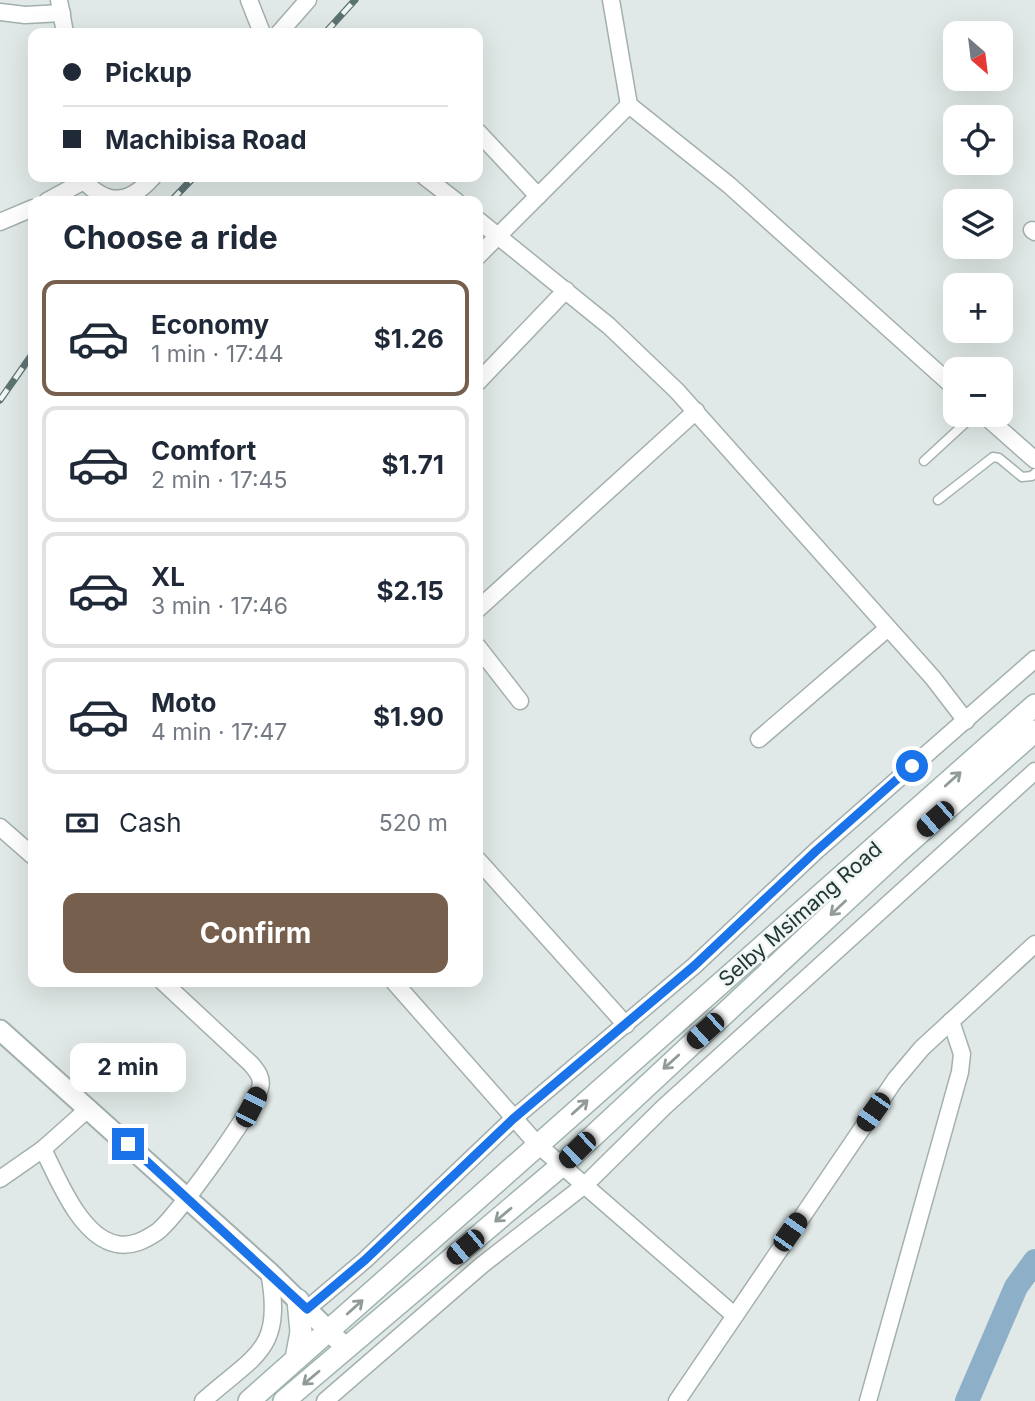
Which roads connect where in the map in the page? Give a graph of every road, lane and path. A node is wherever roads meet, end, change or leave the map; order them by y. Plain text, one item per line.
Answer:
1 (250, 0) edge
2 (308, 0) edge
3 (611, 0) edge
4 (60, 7) edge
5 (0, 12) edge
6 (64, 28) edge
7 (260, 28) edge
8 (283, 28) edge
9 (629, 105) junction
10 (483, 137) edge
11 (79, 182) edge
12 (87, 182) edge
13 (147, 182) edge
14 (431, 182) edge
15 (55, 196) edge
16 (101, 196) edge
17 (126, 196) edge
18 (450, 196) edge
19 (538, 196) junction
20 (28, 210) edge
21 (0, 222) edge
22 (483, 224) edge
23 (497, 236) junction
24 (483, 251) edge
25 (566, 290) junction
26 (483, 377) edge
27 (943, 377) edge
28 (696, 411) junction
29 (961, 427) edge
30 (998, 427) edge
31 (1035, 460) edge
32 (924, 461) dead end
33 (1035, 473) edge
34 (938, 500) dead end
35 (483, 604) edge
36 (888, 628) junction
37 (483, 653) edge
38 (1035, 659) edge
39 (520, 701) dead end
40 (1035, 705) edge
41 (966, 721) junction
42 (1035, 732) edge
43 (759, 739) dead end
44 (1035, 771) edge
45 (0, 827) edge
46 (28, 852) edge
47 (483, 866) edge
48 (1035, 944) edge
49 (168, 987) edge
50 (398, 987) edge
51 (951, 1021) junction
52 (626, 1025) junction
53 (0, 1030) edge
54 (89, 1108) junction
55 (513, 1119) junction
56 (537, 1144) junction
57 (43, 1150) junction
58 (562, 1165) junction
59 (0, 1179) edge
60 (586, 1184) junction
61 (187, 1197) junction
62 (269, 1272) junction
63 (302, 1305) junction
64 (734, 1315) junction
65 (328, 1331) junction
66 (346, 1348) junction
67 (296, 1359) junction
68 (203, 1401) edge
69 (249, 1401) edge
70 (284, 1401) edge
71 (326, 1401) edge
72 (677, 1401) edge
73 (868, 1401) edge

1 - 7 street
2 - 8 street
3 - 9 street
4 - 5 street
4 - 6 street
9 - 19 street
9 - 27 street
10 - 19 street
11 - 15 street
12 - 16 street
13 - 17 street
14 - 18 street
19 - 23 street
20 - 21 street
22 - 23 street
23 - 24 street
23 - 25 street
25 - 26 street
25 - 28 street
28 - 35 street
28 - 36 street
29 - 32 lane
30 - 31 street
33 - 34 lane
36 - 41 street
36 - 43 street
37 - 39 street
38 - 41 street
56 -> 40 main road, Selby Msimang Road
41 - 52 street
42 -> 58 main road, Selby Msimang Road
44 - 60 street
45 - 46 street
47 - 52 street
48 - 51 street
49 - 61 street
50 - 55 street
51 - 64 street
51 - 73 street
52 - 55 street
53 - 54 street
54 - 57 street
54 - 61 street
55 - 56 street
55 - 63 street
56 - 58 street
65 -> 56 main road, Selby Msimang Road
57 - 59 street
57 - 61 street
58 - 60 street
58 -> 66 main road, Selby Msimang Road
60 - 64 street
60 - 71 street
61 - 62 street
62 - 63 street
62 - 68 street
63 - 65 street
63 - 67 main road
64 - 72 street
65 - 66 street
65 - 67 main road, Selby Msimang Road
66 -> 70 main road, Selby Msimang Road
67 - 69 main road, Selby Msimang Road

